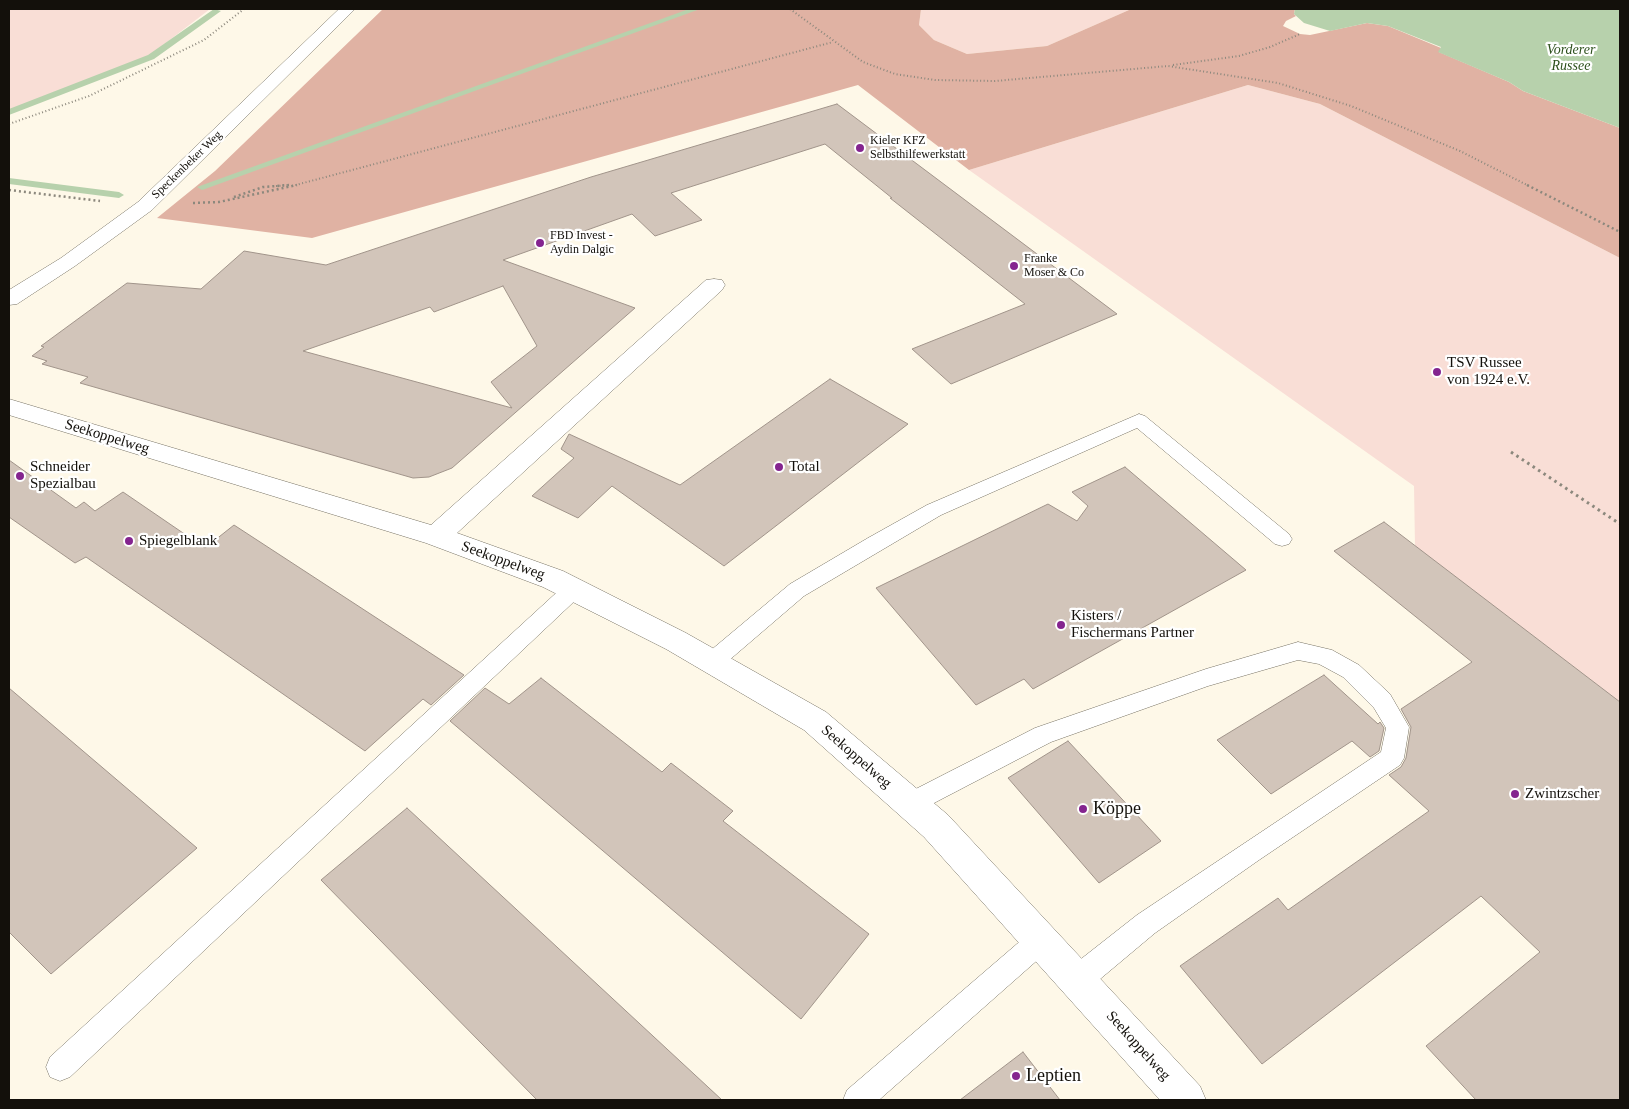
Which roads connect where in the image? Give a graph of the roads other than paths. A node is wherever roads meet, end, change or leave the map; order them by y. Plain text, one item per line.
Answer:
1 (347, 9) edge
2 (714, 285) dead end
3 (9, 299) edge
4 (9, 407) edge
5 (436, 536) junction
6 (1282, 539) dead end
7 (574, 588) junction
8 (712, 662) junction
9 (911, 804) junction
10 (1041, 940) junction
11 (1077, 980) junction
12 (60, 1067) dead end
13 (857, 1100) edge
14 (1186, 1100) edge

1 - 3 street, Speckenbeker Weg
2 - 5 street, Seekoppelweg
4 - 5 street, Seekoppelweg
5 - 7 street, Seekoppelweg
6 - 8 lane
7 - 8 street, Seekoppelweg
7 - 12 lane
8 - 9 street, Seekoppelweg
9 - 10 street, Seekoppelweg
9 - 11 lane
10 - 11 street, Seekoppelweg
10 - 13 lane
11 - 14 street, Seekoppelweg

